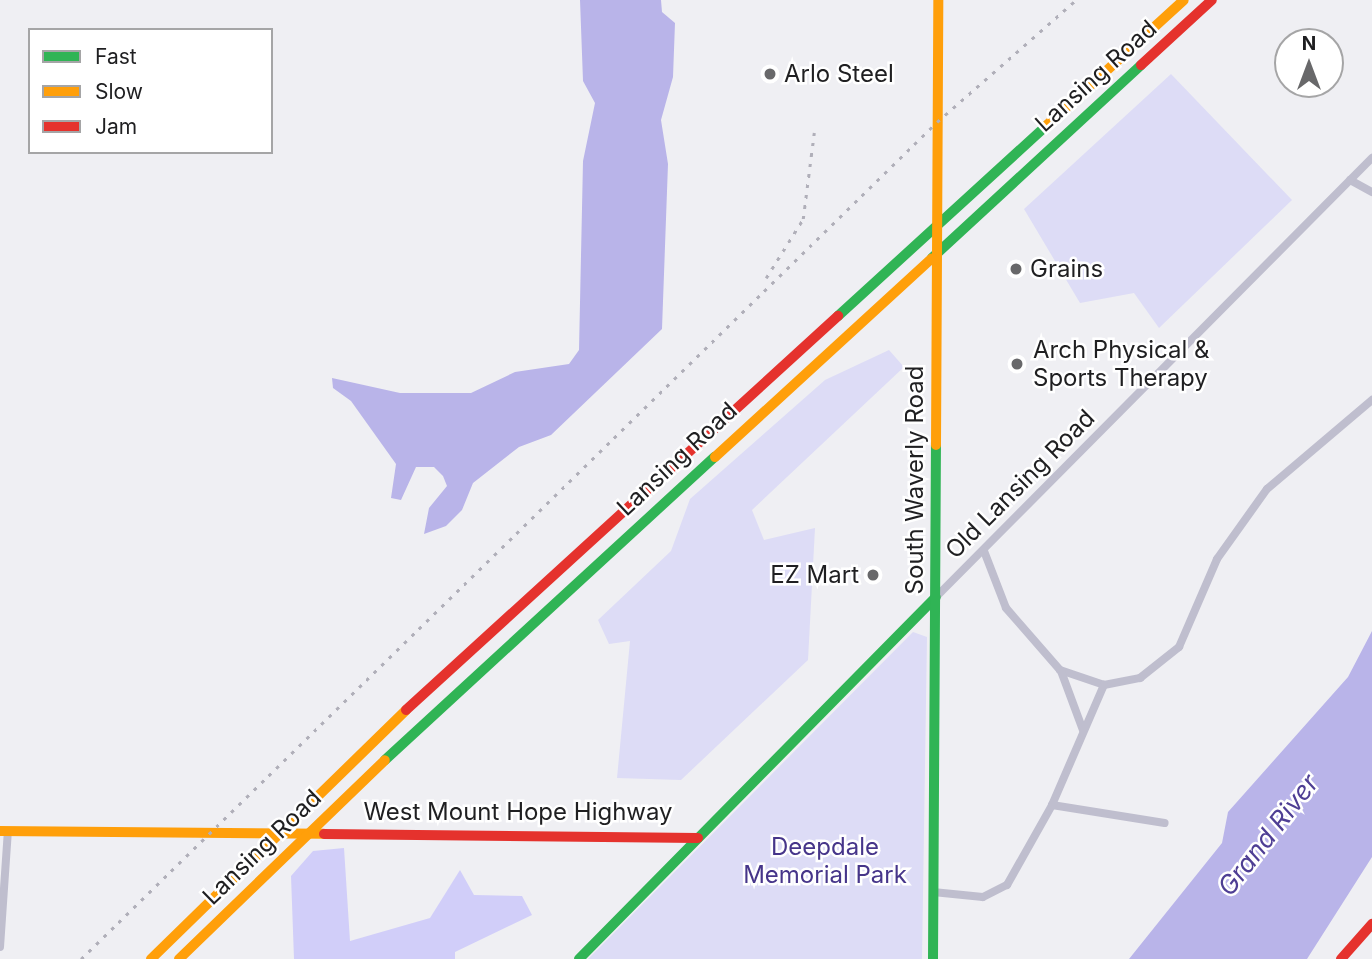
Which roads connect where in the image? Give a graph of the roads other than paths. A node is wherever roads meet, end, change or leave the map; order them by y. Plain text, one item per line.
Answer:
1 (938, 0) edge
2 (1184, 0) edge
3 (1212, 0) edge
4 (1372, 158) edge
5 (1350, 180) junction
6 (1372, 192) edge
7 (936, 227) junction
8 (936, 248) junction
9 (1372, 400) edge
10 (984, 551) junction
11 (936, 597) junction
12 (1060, 670) junction
13 (1104, 685) junction
14 (1083, 730) junction
15 (1052, 805) junction
16 (1165, 823) dead end
17 (4, 831) edge
18 (278, 832) junction
19 (306, 832) junction
20 (698, 838) junction
21 (933, 892) junction
22 (1372, 924) edge
23 (0, 947) edge
24 (151, 959) edge
25 (179, 959) edge
26 (579, 959) edge
27 (933, 959) edge
28 (1341, 959) edge

1 - 7 main road, South Waverly Road
2 - 7 main road, Lansing Road
3 - 8 main road, Lansing Road
4 - 5 street, Old Lansing Road
5 - 6 street
5 - 10 street, Old Lansing Road
7 - 8 main road, South Waverly Road
7 - 18 main road, Lansing Road
8 - 11 main road, South Waverly Road
8 - 19 main road, Lansing Road
9 - 13 street
10 - 11 street, Old Lansing Road
10 - 12 street
11 - 20 main road, Old Lansing Road
11 - 21 main road, South Waverly Road
12 - 13 street
12 - 14 street
13 - 14 street
14 - 15 street
15 - 16 street
15 - 21 street
17 - 18 main road, West Mount Hope Highway
17 - 23 street
18 - 19 main road, West Mount Hope Highway
18 - 24 main road, Lansing Road
19 - 20 main road, West Mount Hope Highway
19 - 25 main road, Lansing Road
20 - 26 main road, Old Lansing Road
21 - 27 main road, South Waverly Road
22 - 28 main road

